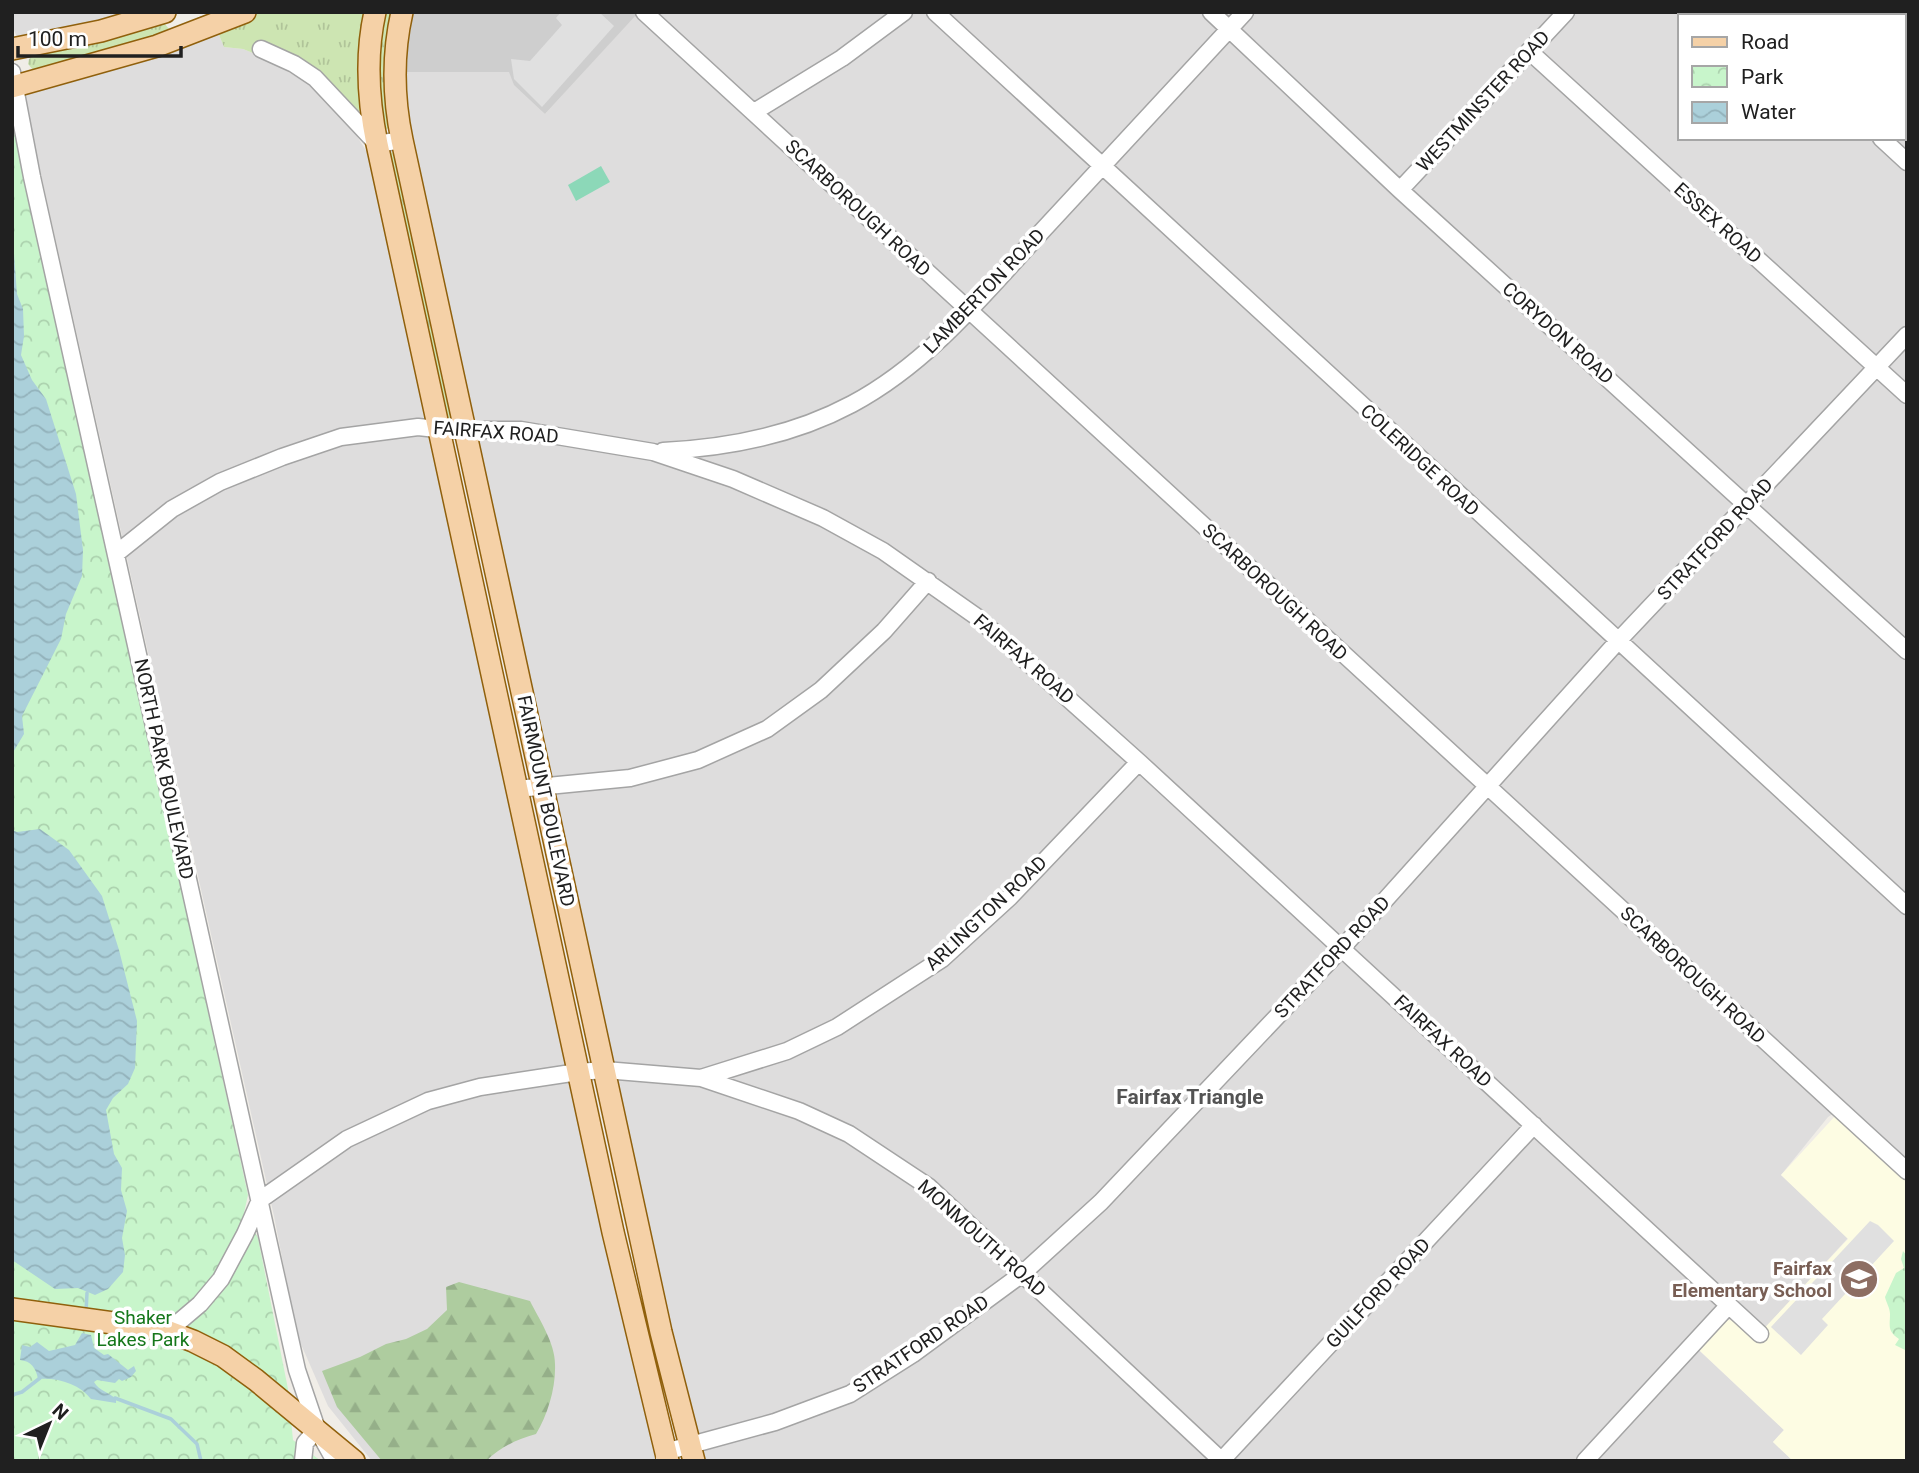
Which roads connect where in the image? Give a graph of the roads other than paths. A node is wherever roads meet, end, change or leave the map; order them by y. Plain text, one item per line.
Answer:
1 (165, 12) edge
2 (245, 12) edge
3 (375, 12) edge
4 (401, 12) edge
5 (644, 12) edge
6 (904, 12) edge
7 (934, 12) edge
8 (1212, 12) edge
9 (1245, 12) edge
10 (1566, 12) edge
11 (223, 17) edge
12 (1230, 29) junction
13 (12, 49) edge
14 (261, 49) dead end
15 (1529, 51) junction
16 (13, 81) edge
17 (754, 112) junction
18 (402, 140) junction
19 (1883, 140) edge
20 (377, 144) junction
21 (1907, 162) edge
22 (1101, 167) junction
23 (1401, 190) junction
24 (968, 310) junction
25 (1907, 335) edge
26 (1876, 367) junction
27 (1907, 395) edge
28 (439, 429) junction
29 (465, 429) junction
30 (726, 445) junction
31 (653, 452) junction
32 (726, 477) junction
33 (1747, 506) junction
34 (117, 553) junction
35 (928, 581) junction
36 (1618, 641) junction
37 (1907, 651) edge
38 (1139, 762) junction
39 (543, 786) junction
40 (1486, 786) junction
41 (517, 789) junction
42 (1907, 906) edge
43 (1342, 948) junction
44 (605, 1070) junction
45 (579, 1072) junction
46 (701, 1078) junction
47 (1534, 1125) junction
48 (1907, 1171) edge
49 (260, 1200) junction
50 (1022, 1274) junction
51 (1729, 1305) junction
52 (12, 1309) edge
53 (164, 1330) junction
54 (1760, 1334) dead end
55 (317, 1429) junction
56 (692, 1453) edge
57 (665, 1458) edge
58 (303, 1461) edge
59 (335, 1461) edge
60 (354, 1461) edge
61 (1222, 1461) edge
62 (1585, 1461) edge

1 - 13 main road
2 - 11 main road
3 - 20 main road, FAIRMOUNT BOULEVARD
4 - 18 main road, FAIRMOUNT BOULEVARD
5 - 17 street, SCARBOROUGH ROAD
6 - 17 street
7 - 22 street, COLERIDGE ROAD
8 - 12 street, CORYDON ROAD
9 - 12 street, LAMBERTON ROAD
10 - 15 street, WESTMINSTER ROAD
11 - 16 main road
12 - 22 street, LAMBERTON ROAD
12 - 23 street, CORYDON ROAD
14 - 20 street
15 - 23 street, WESTMINSTER ROAD
15 - 26 street, ESSEX ROAD
16 - 34 street, NORTH PARK BOULEVARD
17 - 24 street, SCARBOROUGH ROAD
18 - 20 street
18 - 29 main road, FAIRMOUNT BOULEVARD
19 - 21 street
20 - 28 main road, FAIRMOUNT BOULEVARD
22 - 24 street, LAMBERTON ROAD
22 - 36 street, COLERIDGE ROAD
23 - 33 street, CORYDON ROAD
24 - 30 street, LAMBERTON ROAD
24 - 40 street, SCARBOROUGH ROAD
25 - 26 street, STRATFORD ROAD
26 - 27 street, ESSEX ROAD
26 - 33 street, STRATFORD ROAD
28 - 29 street, FAIRFAX ROAD
28 - 34 street, FAIRFAX ROAD
28 - 41 main road, FAIRMOUNT BOULEVARD
29 - 31 street, FAIRFAX ROAD
29 - 39 main road, FAIRMOUNT BOULEVARD
30 - 31 street, LAMBERTON ROAD
30 - 32 street
31 - 32 street, FAIRFAX ROAD
32 - 35 street, FAIRFAX ROAD
33 - 36 street, STRATFORD ROAD
33 - 37 street, CORYDON ROAD
34 - 49 street, NORTH PARK BOULEVARD
35 - 38 street, FAIRFAX ROAD
35 - 39 street
36 - 40 street, STRATFORD ROAD
36 - 42 street, COLERIDGE ROAD
38 - 43 street, FAIRFAX ROAD
38 - 46 street, ARLINGTON ROAD
39 - 41 street
39 - 44 main road, FAIRMOUNT BOULEVARD
40 - 43 street, STRATFORD ROAD
40 - 48 street, SCARBOROUGH ROAD
41 - 45 main road, FAIRMOUNT BOULEVARD
43 - 47 street, FAIRFAX ROAD
43 - 50 street, STRATFORD ROAD
44 - 45 street, ARLINGTON ROAD
44 - 46 street, ARLINGTON ROAD
44 - 56 main road, FAIRMOUNT BOULEVARD
45 - 49 street, ARLINGTON ROAD
45 - 57 main road, FAIRMOUNT BOULEVARD
46 - 50 street, MONMOUTH ROAD
47 - 51 street, FAIRFAX ROAD
47 - 61 street, GUILFORD ROAD
49 - 53 street, ARLINGTON ROAD
49 - 55 street, NORTH PARK BOULEVARD
50 - 56 street, STRATFORD ROAD
50 - 61 street, MONMOUTH ROAD
51 - 54 street, FAIRFAX ROAD
51 - 62 street
52 - 53 main road
53 - 55 main road
55 - 58 street
55 - 59 street, NORTH PARK BOULEVARD
55 - 60 main road
56 - 57 street, STRATFORD ROAD

